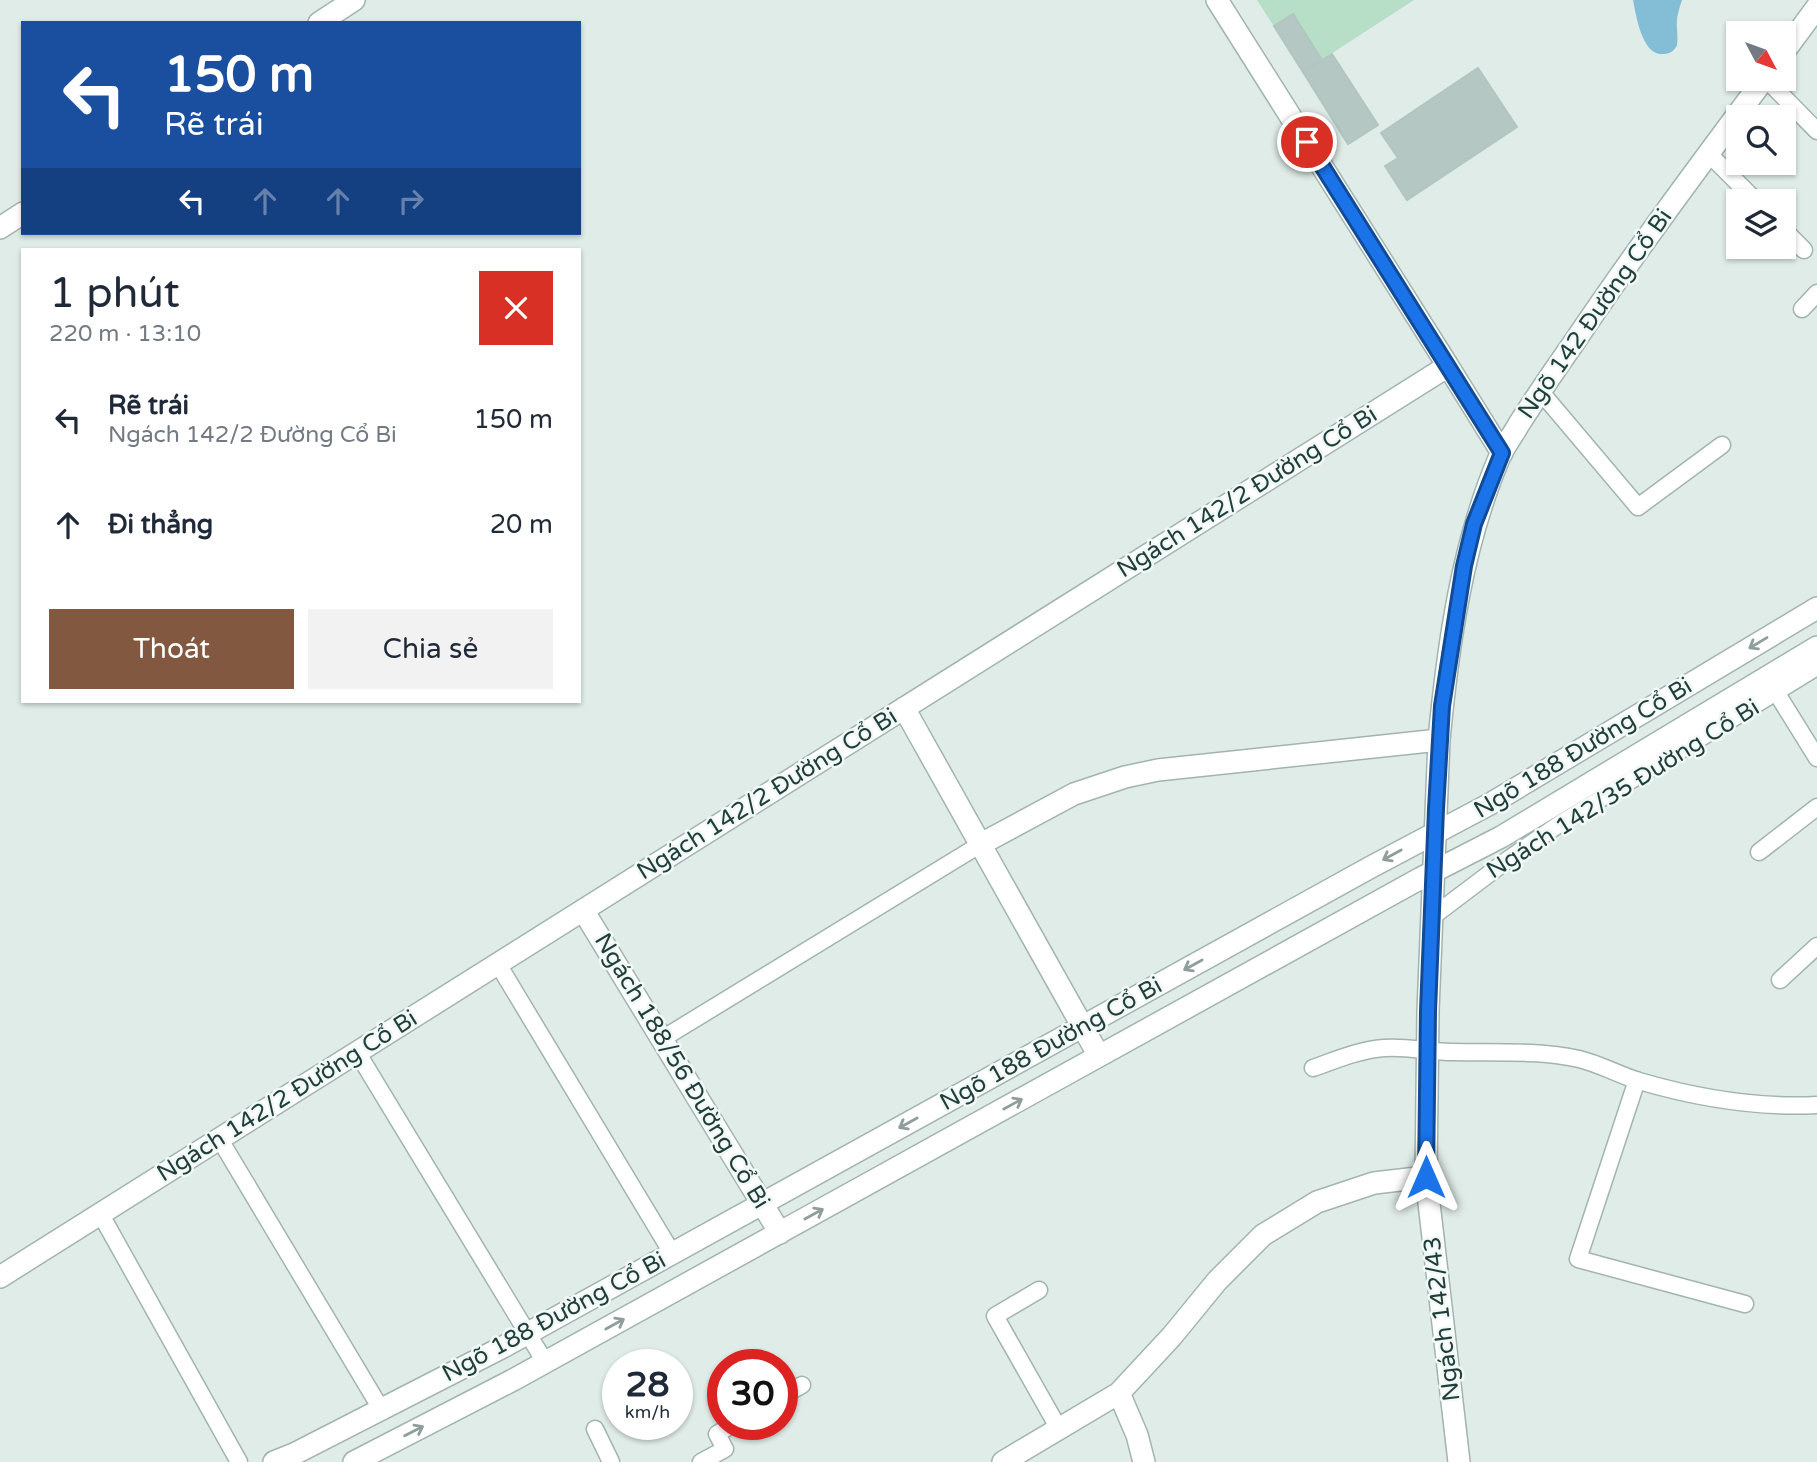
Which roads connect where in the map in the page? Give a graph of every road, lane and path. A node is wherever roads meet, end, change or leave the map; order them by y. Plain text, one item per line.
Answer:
1 (354, 0) edge
2 (1217, 0) edge
3 (1817, 7) edge
4 (322, 21) edge
5 (1796, 35) edge
6 (1756, 91) edge
7 (1777, 91) edge
8 (1817, 131) edge
9 (1709, 154) junction
10 (1744, 189) edge
11 (21, 214) edge
12 (0, 228) edge
13 (1796, 242) edge
14 (1804, 250) dead end
15 (1817, 293) edge
16 (1802, 309) dead end
17 (1448, 366) junction
18 (1540, 391) junction
19 (1723, 445) dead end
20 (1502, 453) junction
21 (1817, 607) edge
22 (1817, 647) edge
23 (1817, 667) edge
24 (1776, 692) junction
25 (904, 708) junction
26 (1440, 740) junction
27 (1817, 758) edge
28 (1817, 807) edge
29 (1435, 832) junction
30 (981, 844) junction
31 (1759, 852) dead end
32 (1434, 871) junction
33 (583, 910) junction
34 (1432, 917) junction
35 (1817, 946) edge
36 (498, 964) junction
37 (1780, 980) dead end
38 (1082, 1026) junction
39 (662, 1039) junction
40 (1427, 1051) junction
41 (357, 1052) junction
42 (1099, 1056) junction
43 (1313, 1068) dead end
44 (1637, 1080) junction
45 (1817, 1105) edge
46 (219, 1139) junction
47 (1426, 1177) junction
48 (762, 1204) junction
49 (100, 1213) junction
50 (780, 1233) junction
51 (672, 1253) junction
52 (0, 1277) edge
53 (1039, 1290) dead end
54 (1745, 1304) dead end
55 (528, 1334) junction
56 (545, 1362) junction
57 (802, 1385) dead end
58 (798, 1387) edge
59 (1119, 1393) junction
60 (382, 1409) junction
61 (594, 1429) dead end
62 (1059, 1429) junction
63 (720, 1440) edge
64 (239, 1462) edge
65 (274, 1462) edge
66 (354, 1462) edge
67 (611, 1462) edge
68 (701, 1462) edge
69 (1003, 1462) edge
70 (1144, 1462) edge
71 (1459, 1462) edge

1 - 4 street
2 - 17 street
3 - 5 street
6 - 9 street, Ngõ 142 Đường Cổ Bi
7 - 8 lane
9 - 10 lane
9 - 18 street, Ngõ 142 Đường Cổ Bi
11 - 12 street
13 - 14 lane
15 - 16 lane
17 - 20 street
17 - 25 street, Ngách 142/2 Đường Cổ Bi
18 - 19 lane
18 - 20 street, Ngõ 142 Đường Cổ Bi
20 - 26 street, Ngõ 142 Đường Cổ Bi
21 -> 29 street, Ngõ 188 Đường Cổ Bi
22 - 32 street, Ngõ 188 Đường Cổ Bi
23 - 24 lane, Ngách 142/35 Đường Cổ Bi
24 - 27 lane
24 - 34 lane, Ngách 142/35 Đường Cổ Bi
25 - 30 street
25 - 33 street, Ngách 142/2 Đường Cổ Bi
26 - 29 street, Ngõ 142 Đường Cổ Bi
26 - 30 street
28 - 31 lane
29 - 32 street, Ngõ 142 Đường Cổ Bi
29 -> 38 street, Ngõ 188 Đường Cổ Bi
30 - 38 street
30 - 39 lane
32 - 34 street, Ngõ 142 Đường Cổ Bi
32 - 42 street, Ngõ 188 Đường Cổ Bi
33 - 36 street, Ngách 142/2 Đường Cổ Bi
33 - 39 street, Ngách 188/56 Đường Cổ Bi
34 - 40 street, Ngõ 142 Đường Cổ Bi
35 - 37 lane
36 - 41 street, Ngách 142/2 Đường Cổ Bi
36 - 51 lane
38 - 42 street
38 -> 48 street, Ngõ 188 Đường Cổ Bi
39 - 48 street, Ngách 188/56 Đường Cổ Bi
40 - 43 lane
40 - 44 lane
40 - 47 street, Ngõ 142 Đường Cổ Bi
41 - 46 street, Ngách 142/2 Đường Cổ Bi
41 - 55 lane
50 -> 42 street, Ngõ 188 Đường Cổ Bi
44 - 45 lane
44 - 54 lane
46 - 49 street, Ngách 142/2 Đường Cổ Bi
46 - 60 lane
47 - 59 street
47 - 71 street, Ngách 142/43
48 - 50 street, Ngách 188/56 Đường Cổ Bi
48 - 51 street, Ngõ 188 Đường Cổ Bi
49 - 52 street, Ngách 142/2 Đường Cổ Bi
49 - 64 lane
56 -> 50 street, Ngõ 188 Đường Cổ Bi
51 - 55 street, Ngõ 188 Đường Cổ Bi
53 - 62 lane
55 - 56 lane
55 - 60 street, Ngõ 188 Đường Cổ Bi
66 -> 56 street, Ngõ 188 Đường Cổ Bi
57 - 58 lane
59 - 62 street
59 - 70 street
60 - 65 street, Ngõ 188 Đường Cổ Bi
61 - 67 lane
62 - 69 street
63 - 68 lane

